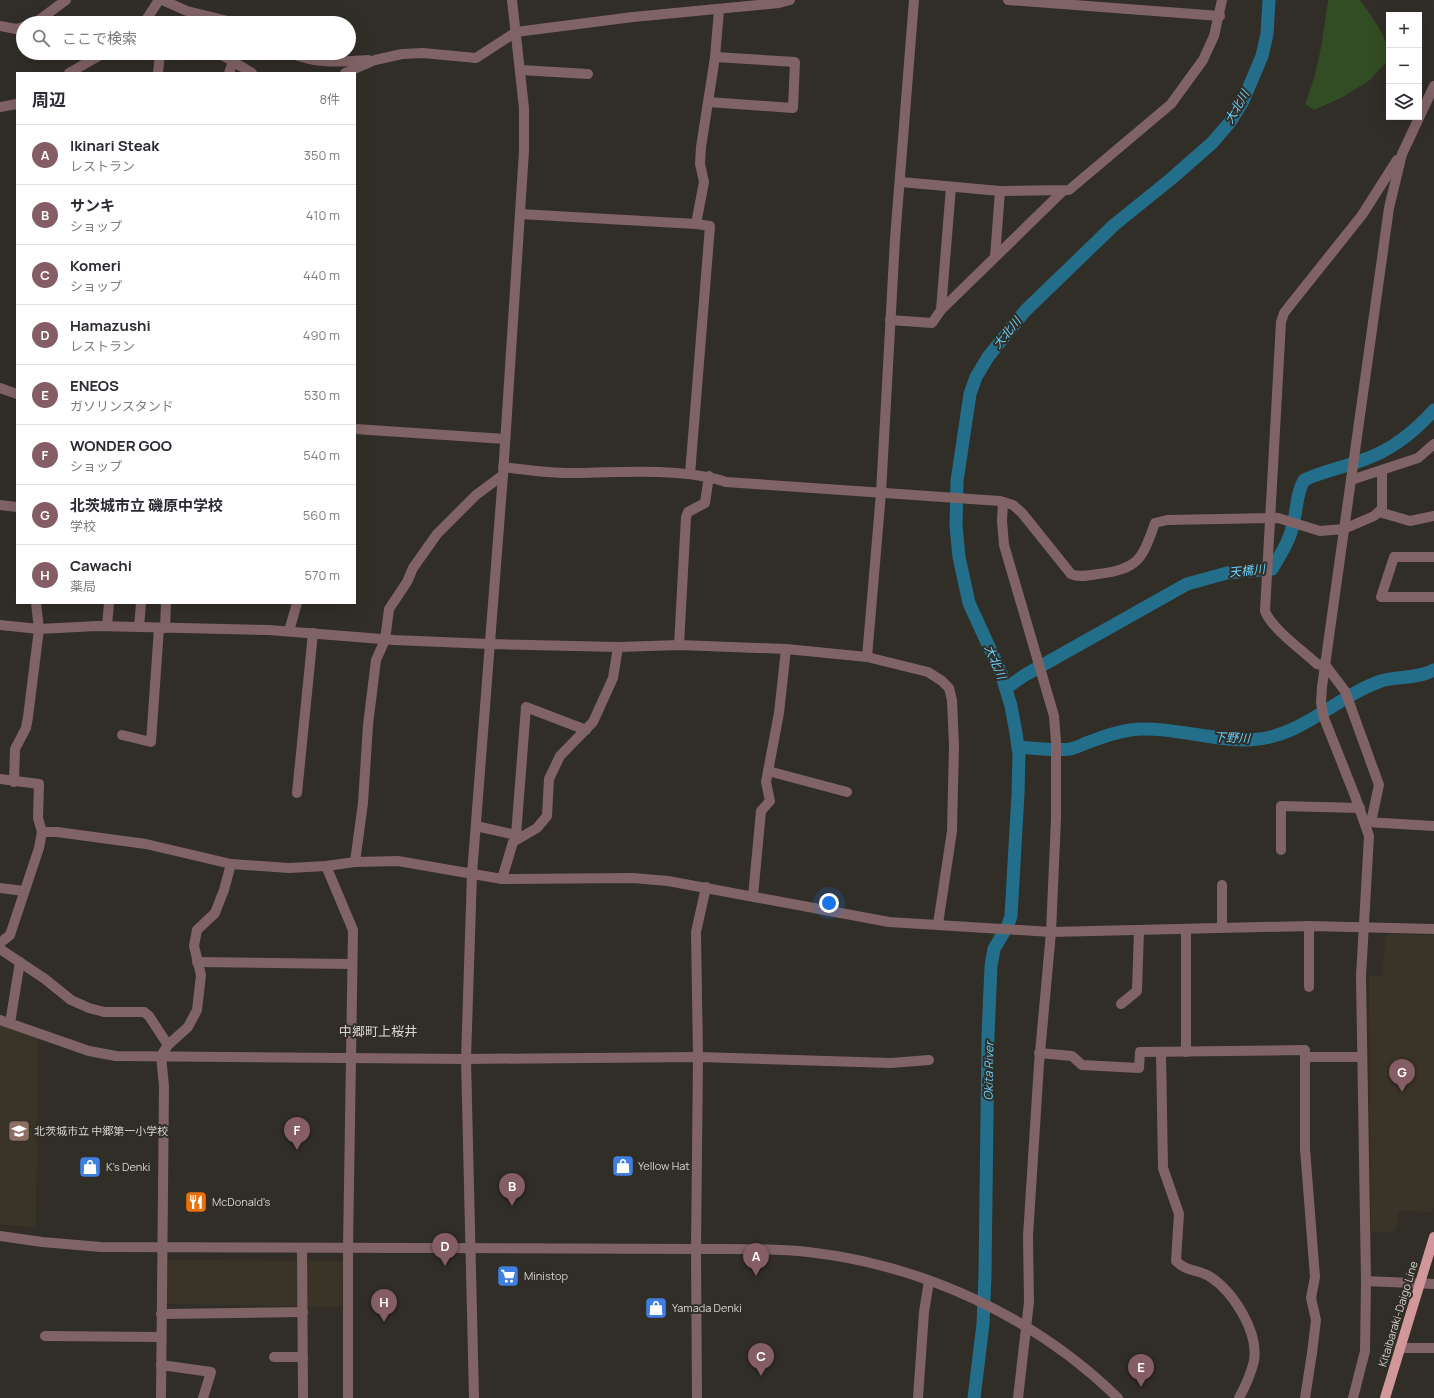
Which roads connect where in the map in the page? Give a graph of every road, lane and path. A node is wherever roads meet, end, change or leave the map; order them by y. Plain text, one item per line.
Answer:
1 (66, 0) edge
2 (159, 0) edge
3 (162, 0) edge
4 (512, 0) edge
5 (790, 0) edge
6 (914, 0) edge
7 (1008, 0) edge
8 (1222, 0) edge
9 (779, 2) edge
10 (719, 10) junction
11 (44, 16) edge
12 (149, 16) edge
13 (207, 16) edge
14 (1220, 16) junction
15 (0, 26) edge
16 (16, 29) edge
17 (516, 32) junction
18 (715, 57) junction
19 (92, 60) edge
20 (159, 60) edge
21 (230, 60) edge
22 (313, 60) edge
23 (375, 60) junction
24 (233, 62) junction
25 (521, 70) junction
26 (71, 72) edge
27 (158, 72) edge
28 (229, 72) edge
29 (250, 72) edge
30 (347, 72) edge
31 (588, 74) dead end
32 (1434, 86) edge
33 (708, 102) junction
34 (16, 104) edge
35 (0, 107) edge
36 (1402, 154) junction
37 (901, 182) junction
38 (951, 187) junction
39 (1000, 190) junction
40 (1063, 191) junction
41 (520, 214) junction
42 (696, 224) junction
43 (995, 257) junction
44 (941, 310) junction
45 (890, 320) junction
46 (0, 388) edge
47 (16, 394) edge
48 (356, 429) edge
49 (505, 440) junction
50 (1434, 444) edge
51 (1382, 470) junction
52 (503, 471) junction
53 (690, 474) junction
54 (709, 476) junction
55 (1351, 480) junction
56 (881, 493) junction
57 (1001, 501) junction
58 (0, 505) edge
59 (16, 507) edge
60 (1379, 512) junction
61 (1434, 516) edge
62 (1270, 518) junction
63 (1344, 529) junction
64 (1434, 557) edge
65 (1434, 597) edge
66 (36, 604) edge
67 (109, 604) edge
68 (141, 604) edge
69 (166, 604) edge
70 (297, 604) edge
71 (0, 625) edge
72 (107, 626) junction
73 (139, 627) junction
74 (162, 628) junction
75 (39, 629) junction
76 (289, 631) junction
77 (313, 633) junction
78 (385, 639) junction
79 (490, 644) junction
80 (680, 645) junction
81 (618, 647) junction
82 (786, 649) junction
83 (868, 657) junction
84 (1326, 666) junction
85 (586, 730) junction
86 (122, 735) dead end
87 (768, 771) junction
88 (0, 779) edge
89 (14, 782) junction
90 (847, 792) dead end
91 (297, 794) dead end
92 (1360, 808) junction
93 (1368, 822) junction
94 (476, 826) junction
95 (1434, 826) edge
96 (42, 832) junction
97 (519, 836) junction
98 (1281, 850) dead end
99 (355, 862) junction
100 (231, 864) junction
101 (326, 866) junction
102 (472, 874) junction
103 (502, 879) junction
104 (1222, 885) dead end
105 (706, 887) junction
106 (0, 888) edge
107 (24, 891) junction
108 (753, 896) junction
109 (942, 924) junction
110 (1309, 926) junction
111 (1222, 928) junction
112 (1364, 928) junction
113 (1186, 929) junction
114 (1434, 929) edge
115 (1138, 930) junction
116 (1048, 932) junction
117 (0, 943) edge
118 (0, 949) edge
119 (20, 962) junction
120 (197, 962) junction
121 (352, 964) junction
122 (1309, 987) dead end
123 (1121, 1004) dead end
124 (5, 1022) edge
125 (168, 1045) junction
126 (1161, 1052) junction
127 (1186, 1052) junction
128 (1039, 1053) junction
129 (161, 1056) junction
130 (1305, 1056) junction
131 (698, 1057) junction
132 (1362, 1057) junction
133 (352, 1058) junction
134 (466, 1060) junction
135 (929, 1060) dead end
136 (0, 1236) edge
137 (1434, 1237) edge
138 (162, 1248) junction
139 (302, 1248) junction
140 (348, 1248) junction
141 (471, 1249) junction
142 (696, 1249) junction
143 (931, 1281) junction
144 (1366, 1281) junction
145 (1421, 1282) junction
146 (1434, 1284) edge
147 (303, 1312) junction
148 (161, 1314) junction
149 (1025, 1326) junction
150 (45, 1336) dead end
151 (161, 1337) junction
152 (1400, 1348) junction
153 (1434, 1348) edge
154 (274, 1357) dead end
155 (303, 1357) junction
156 (161, 1365) junction
157 (161, 1398) edge
158 (203, 1398) edge
159 (304, 1398) edge
160 (348, 1398) edge
161 (474, 1398) edge
162 (697, 1398) edge
163 (918, 1398) edge
164 (1018, 1398) edge
165 (1118, 1398) edge
166 (1239, 1398) edge
167 (1304, 1398) edge
168 (1353, 1398) edge
169 (1385, 1398) edge

1 - 11 street
2 - 12 street
3 - 13 street
4 - 17 street
5 - 9 street
6 - 37 street
7 - 14 street
8 - 14 street
9 - 10 street
10 - 17 street
10 - 18 street
14 - 40 street
15 - 16 street
17 - 23 street
17 - 25 street
18 - 33 street
18 - 33 street
19 - 26 street
20 - 27 street
21 - 24 street
22 - 23 street
23 - 30 street
24 - 28 street
24 - 29 street
25 - 31 street
25 - 41 street
32 - 36 street
33 - 42 street
34 - 35 street
36 - 55 street
36 - 62 street
37 - 38 street
37 - 45 street
38 - 39 street
38 - 44 street
39 - 40 street
39 - 43 street
40 - 43 street
41 - 42 street
41 - 49 street
42 - 53 street
43 - 44 street
44 - 45 street
45 - 56 street
46 - 47 street
48 - 49 street
49 - 52 street
50 - 51 street
51 - 55 street
51 - 60 street
52 - 53 street
52 - 78 street
52 - 79 street
53 - 54 street
54 - 56 street
54 - 80 street
55 - 63 street
56 - 57 street
56 - 83 street
57 - 62 street
57 - 116 street
58 - 59 street
60 - 61 street
60 - 63 street
62 - 63 street
62 - 84 street
63 - 84 street
64 - 65 street
66 - 75 street
67 - 72 street
68 - 73 street
69 - 74 street
70 - 76 street
71 - 75 street
72 - 73 street
72 - 75 street
73 - 74 street
74 - 76 street
74 - 86 street
75 - 89 street
76 - 77 street
77 - 78 street
77 - 91 street
78 - 79 street
78 - 99 street
79 - 81 street
79 - 94 street
80 - 81 street
80 - 82 street
81 - 85 street
82 - 83 street
82 - 87 street
83 - 109 street
84 - 92 street
84 - 93 street
85 - 97 street
85 - 97 street
87 - 90 street
87 - 108 street
88 - 89 street
89 - 96 street
92 - 93 street
92 - 98 street
93 - 95 street
93 - 112 street
94 - 97 street
94 - 102 street
96 - 100 street
96 - 107 street
97 - 103 street
99 - 101 street
99 - 102 street
100 - 101 street
100 - 120 street
101 - 121 street
102 - 103 street
102 - 134 street
103 - 105 street
104 - 111 street
105 - 108 street
105 - 131 street
106 - 107 street
107 - 117 street
108 - 109 street
109 - 116 street
110 - 111 street
110 - 112 street
110 - 122 street
111 - 113 street
112 - 114 street
112 - 132 street
113 - 115 street
113 - 127 street
115 - 116 street
115 - 123 street
116 - 128 street
118 - 119 street
119 - 124 street
119 - 125 street
120 - 121 street
120 - 125 street
121 - 133 street
124 - 129 street
125 - 129 street
126 - 127 street
126 - 128 street
126 - 166 street
127 - 130 street
128 - 149 street
129 - 133 street
129 - 138 street
130 - 132 street
130 - 167 street
131 - 134 street
131 - 135 street
131 - 142 street
132 - 144 street
133 - 134 street
133 - 140 street
134 - 141 street
136 - 138 street
137 - 145 main road, Kitaibaraki-Daigo Line
138 - 139 street
138 - 148 street
139 - 140 street
139 - 147 street
140 - 141 street
140 - 160 street
141 - 142 street
141 - 161 street
142 - 143 street
142 - 162 street
143 - 149 street
143 - 163 street
144 - 145 street
144 - 168 street
145 - 146 street
145 - 152 main road, Kitaibaraki-Daigo Line
147 - 148 street
147 - 155 street
148 - 151 street
149 - 164 street
149 - 165 street
150 - 151 street
151 - 156 street
152 - 153 street
152 - 169 main road, Kitaibaraki-Daigo Line
154 - 155 street
155 - 159 street
156 - 157 street
156 - 158 street

